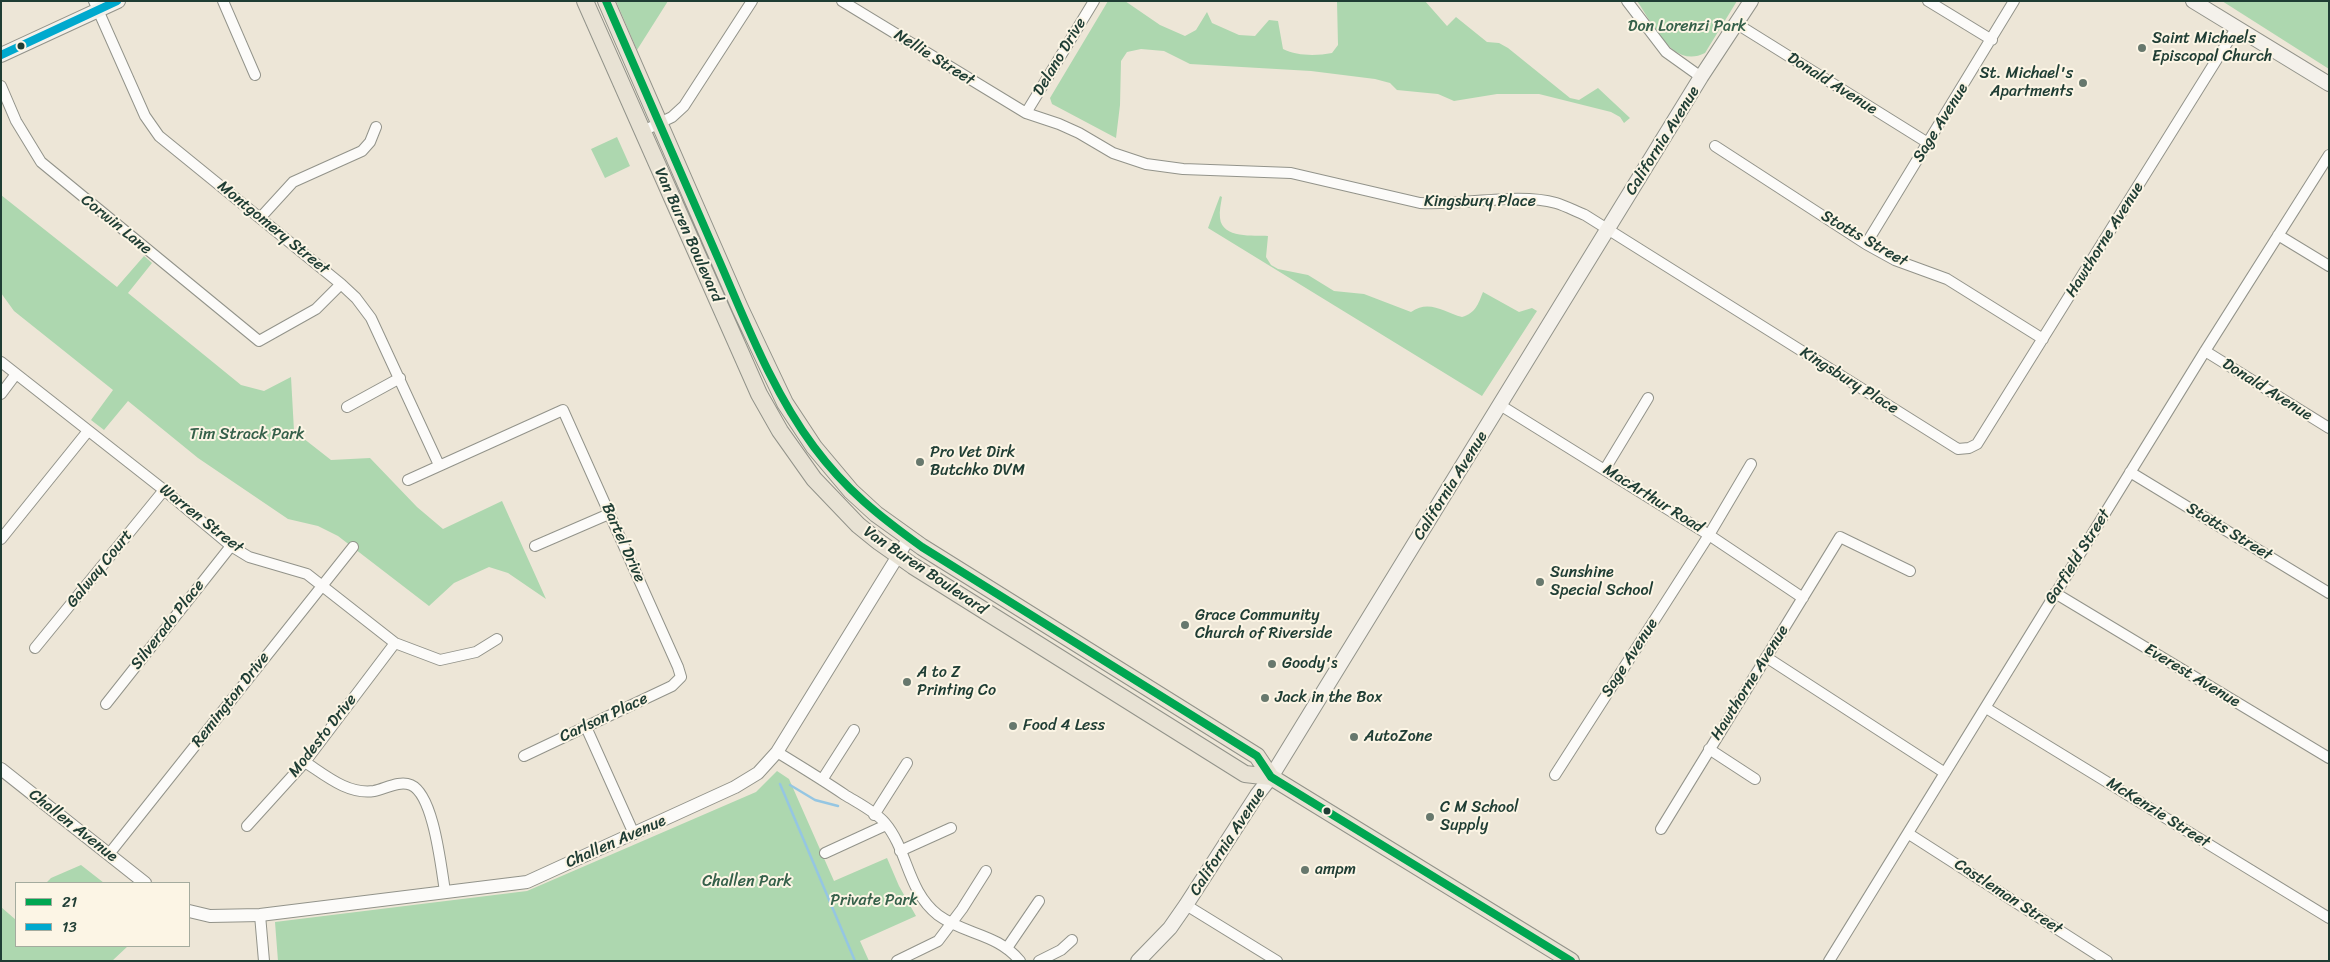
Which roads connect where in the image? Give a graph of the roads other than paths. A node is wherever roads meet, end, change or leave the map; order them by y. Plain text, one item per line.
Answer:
1 (118, 1) edge
2 (222, 1) edge
3 (585, 1) edge
4 (606, 1) edge
5 (752, 1) edge
6 (842, 1) edge
7 (1094, 1) edge
8 (1627, 1) edge
9 (1751, 1) edge
10 (1928, 1) edge
11 (2014, 1) edge
12 (2193, 1) edge
13 (96, 6) edge
14 (1737, 24) junction
15 (2237, 28) junction
16 (1992, 40) junction
17 (1, 55) edge
18 (255, 75) dead end
19 (1702, 77) junction
20 (2329, 84) edge
21 (1, 86) edge
22 (1026, 113) junction
23 (660, 124) junction
24 (376, 128) dead end
25 (643, 131) junction
26 (1928, 143) junction
27 (1714, 146) dead end
28 (2329, 155) edge
29 (261, 217) junction
30 (1608, 230) junction
31 (2278, 235) junction
32 (1866, 244) junction
33 (2329, 266) edge
34 (341, 284) junction
35 (733, 338) junction
36 (2044, 339) junction
37 (2205, 351) junction
38 (1, 362) edge
39 (16, 374) junction
40 (400, 378) junction
41 (780, 393) junction
42 (1, 394) edge
43 (1648, 398) dead end
44 (1500, 405) junction
45 (347, 407) dead end
46 (2329, 428) edge
47 (88, 431) junction
48 (1968, 448) joint
49 (1752, 464) dead end
50 (439, 465) junction
51 (1606, 469) junction
52 (808, 471) junction
53 (2130, 472) junction
54 (408, 480) dead end
55 (164, 490) junction
56 (867, 506) junction
57 (609, 514) junction
58 (1709, 534) junction
59 (909, 538) junction
60 (1, 539) edge
61 (231, 546) junction
62 (353, 546) dead end
63 (535, 546) dead end
64 (898, 556) junction
65 (1910, 571) dead end
66 (322, 585) junction
67 (2055, 593) junction
68 (2329, 593) edge
69 (1803, 598) junction
70 (497, 639) dead end
71 (395, 643) junction
72 (35, 648) dead end
73 (1766, 657) junction
74 (681, 677) joint
75 (106, 704) dead end
76 (1986, 708) junction
77 (586, 727) junction
78 (854, 730) dead end
79 (1709, 750) junction
80 (777, 752) junction
81 (524, 756) dead end
82 (2329, 758) edge
83 (305, 762) junction
84 (907, 763) dead end
85 (1, 769) edge
86 (1945, 773) junction
87 (1555, 775) dead end
88 (1271, 777) junction
89 (822, 780) junction
90 (1755, 780) dead end
91 (874, 815) junction
92 (886, 825) junction
93 (247, 826) dead end
94 (951, 828) dead end
95 (1660, 828) dead end
96 (634, 834) junction
97 (1909, 834) junction
98 (900, 851) junction
99 (825, 853) dead end
100 (109, 854) junction
101 (986, 871) dead end
102 (144, 882) edge
103 (445, 891) junction
104 (1039, 901) dead end
105 (1186, 904) junction
106 (190, 911) edge
107 (260, 915) junction
108 (2329, 918) edge
109 (952, 923) junction
110 (1072, 940) dead end
111 (1007, 948) junction
112 (264, 961) edge
113 (897, 961) edge
114 (1020, 961) edge
115 (1039, 961) edge
116 (1138, 961) edge
117 (1277, 961) edge
118 (1571, 961) edge
119 (1829, 961) edge
120 (2108, 961) edge

1 - 13 main road
2 - 18 street
3 - 25 main road, Van Buren Boulevard
4 - 23 main road, Van Buren Boulevard
5 - 23 street
6 - 22 street, Nellie Street
7 - 22 street, Delano Drive
8 - 19 street
9 - 14 main road, California Avenue
10 - 16 street
11 - 16 street, Sage Avenue
12 - 15 main road
13 - 17 main road
13 - 29 street, Montgomery Street
14 - 19 main road, California Avenue
14 - 26 street, Donald Avenue
15 - 20 main road
15 - 36 street, Hawthorne Avenue
16 - 26 street, Sage Avenue
19 - 30 main road, California Avenue
21 - 34 street, Corwin Lane
22 - 30 street, Kingsbury Place
23 - 25 street
23 - 41 main road, Van Buren Boulevard
24 - 29 street
25 - 35 main road, Van Buren Boulevard
26 - 32 street, Sage Avenue
27 - 32 street, Stotts Street
28 - 31 street, Garfield Street
29 - 34 street, Montgomery Street
30 - 44 main road, California Avenue
30 - 48 street, Kingsbury Place
31 - 33 street
31 - 37 street, Garfield Street
32 - 36 street, Stotts Street
34 - 40 street, Montgomery Street
35 - 41 main road
35 - 52 main road, Van Buren Boulevard
36 - 48 street, Hawthorne Avenue
37 - 46 street, Donald Avenue
37 - 53 street, Garfield Street
38 - 39 street, Warren Street
39 - 42 street
39 - 47 street, Warren Street
40 - 45 street
40 - 50 street, Montgomery Street
41 - 56 main road, Van Buren Boulevard
43 - 51 street
44 - 51 street, MacArthur Road
44 - 88 main road, California Avenue
47 - 55 street, Warren Street
47 - 60 street
49 - 58 street, Sage Avenue
50 - 54 street
50 - 57 street, Bartel Drive
51 - 58 street, MacArthur Road
52 - 56 main road
52 - 64 main road, Van Buren Boulevard
53 - 67 street, Garfield Street
53 - 68 street, Stotts Street
55 - 61 street, Warren Street
55 - 72 street, Galway Court
56 - 59 main road, Van Buren Boulevard
57 - 63 street
57 - 74 street, Bartel Drive
58 - 69 street, MacArthur Road
58 - 87 street, Sage Avenue
59 - 64 street, Challen Avenue
59 - 88 main road, Van Buren Boulevard
61 - 66 street, Warren Street
61 - 75 street, Silverado Place
62 - 66 street, Remington Drive
64 - 80 street, Challen Avenue
64 - 88 main road, Van Buren Boulevard
65 - 69 street, Hawthorne Avenue
66 - 71 street, Warren Street
66 - 100 street, Remington Drive
67 - 76 street, Garfield Street
67 - 82 street, Everest Avenue
69 - 73 street, Hawthorne Avenue
70 - 71 street, Warren Street
71 - 83 street, Modesto Drive
73 - 79 street, Hawthorne Avenue
73 - 86 street
74 - 77 street, Carlson Place
76 - 86 street, Garfield Street
76 - 108 street, McKenzie Street
77 - 81 street, Carlson Place
77 - 96 street
78 - 89 street
79 - 90 street
79 - 95 street, Hawthorne Avenue
80 - 89 street
80 - 96 street, Challen Avenue
83 - 93 street, Modesto Drive
83 - 103 street
84 - 91 street
85 - 100 street, Challen Avenue
86 - 97 street, Garfield Street
88 - 105 main road, California Avenue
88 - 118 main road, Van Buren Boulevard
89 - 91 street
91 - 92 street
92 - 98 street
92 - 99 street
94 - 98 street
96 - 103 street, Challen Avenue
97 - 119 street, Garfield Street
97 - 120 street, Castleman Street
98 - 109 street
100 - 102 street, Challen Avenue
101 - 109 street
103 - 107 street, Challen Avenue
104 - 111 street
105 - 116 main road, California Avenue
105 - 117 street
106 - 107 street, Challen Avenue
107 - 112 street
109 - 111 street
109 - 113 street
110 - 115 street
111 - 114 street

